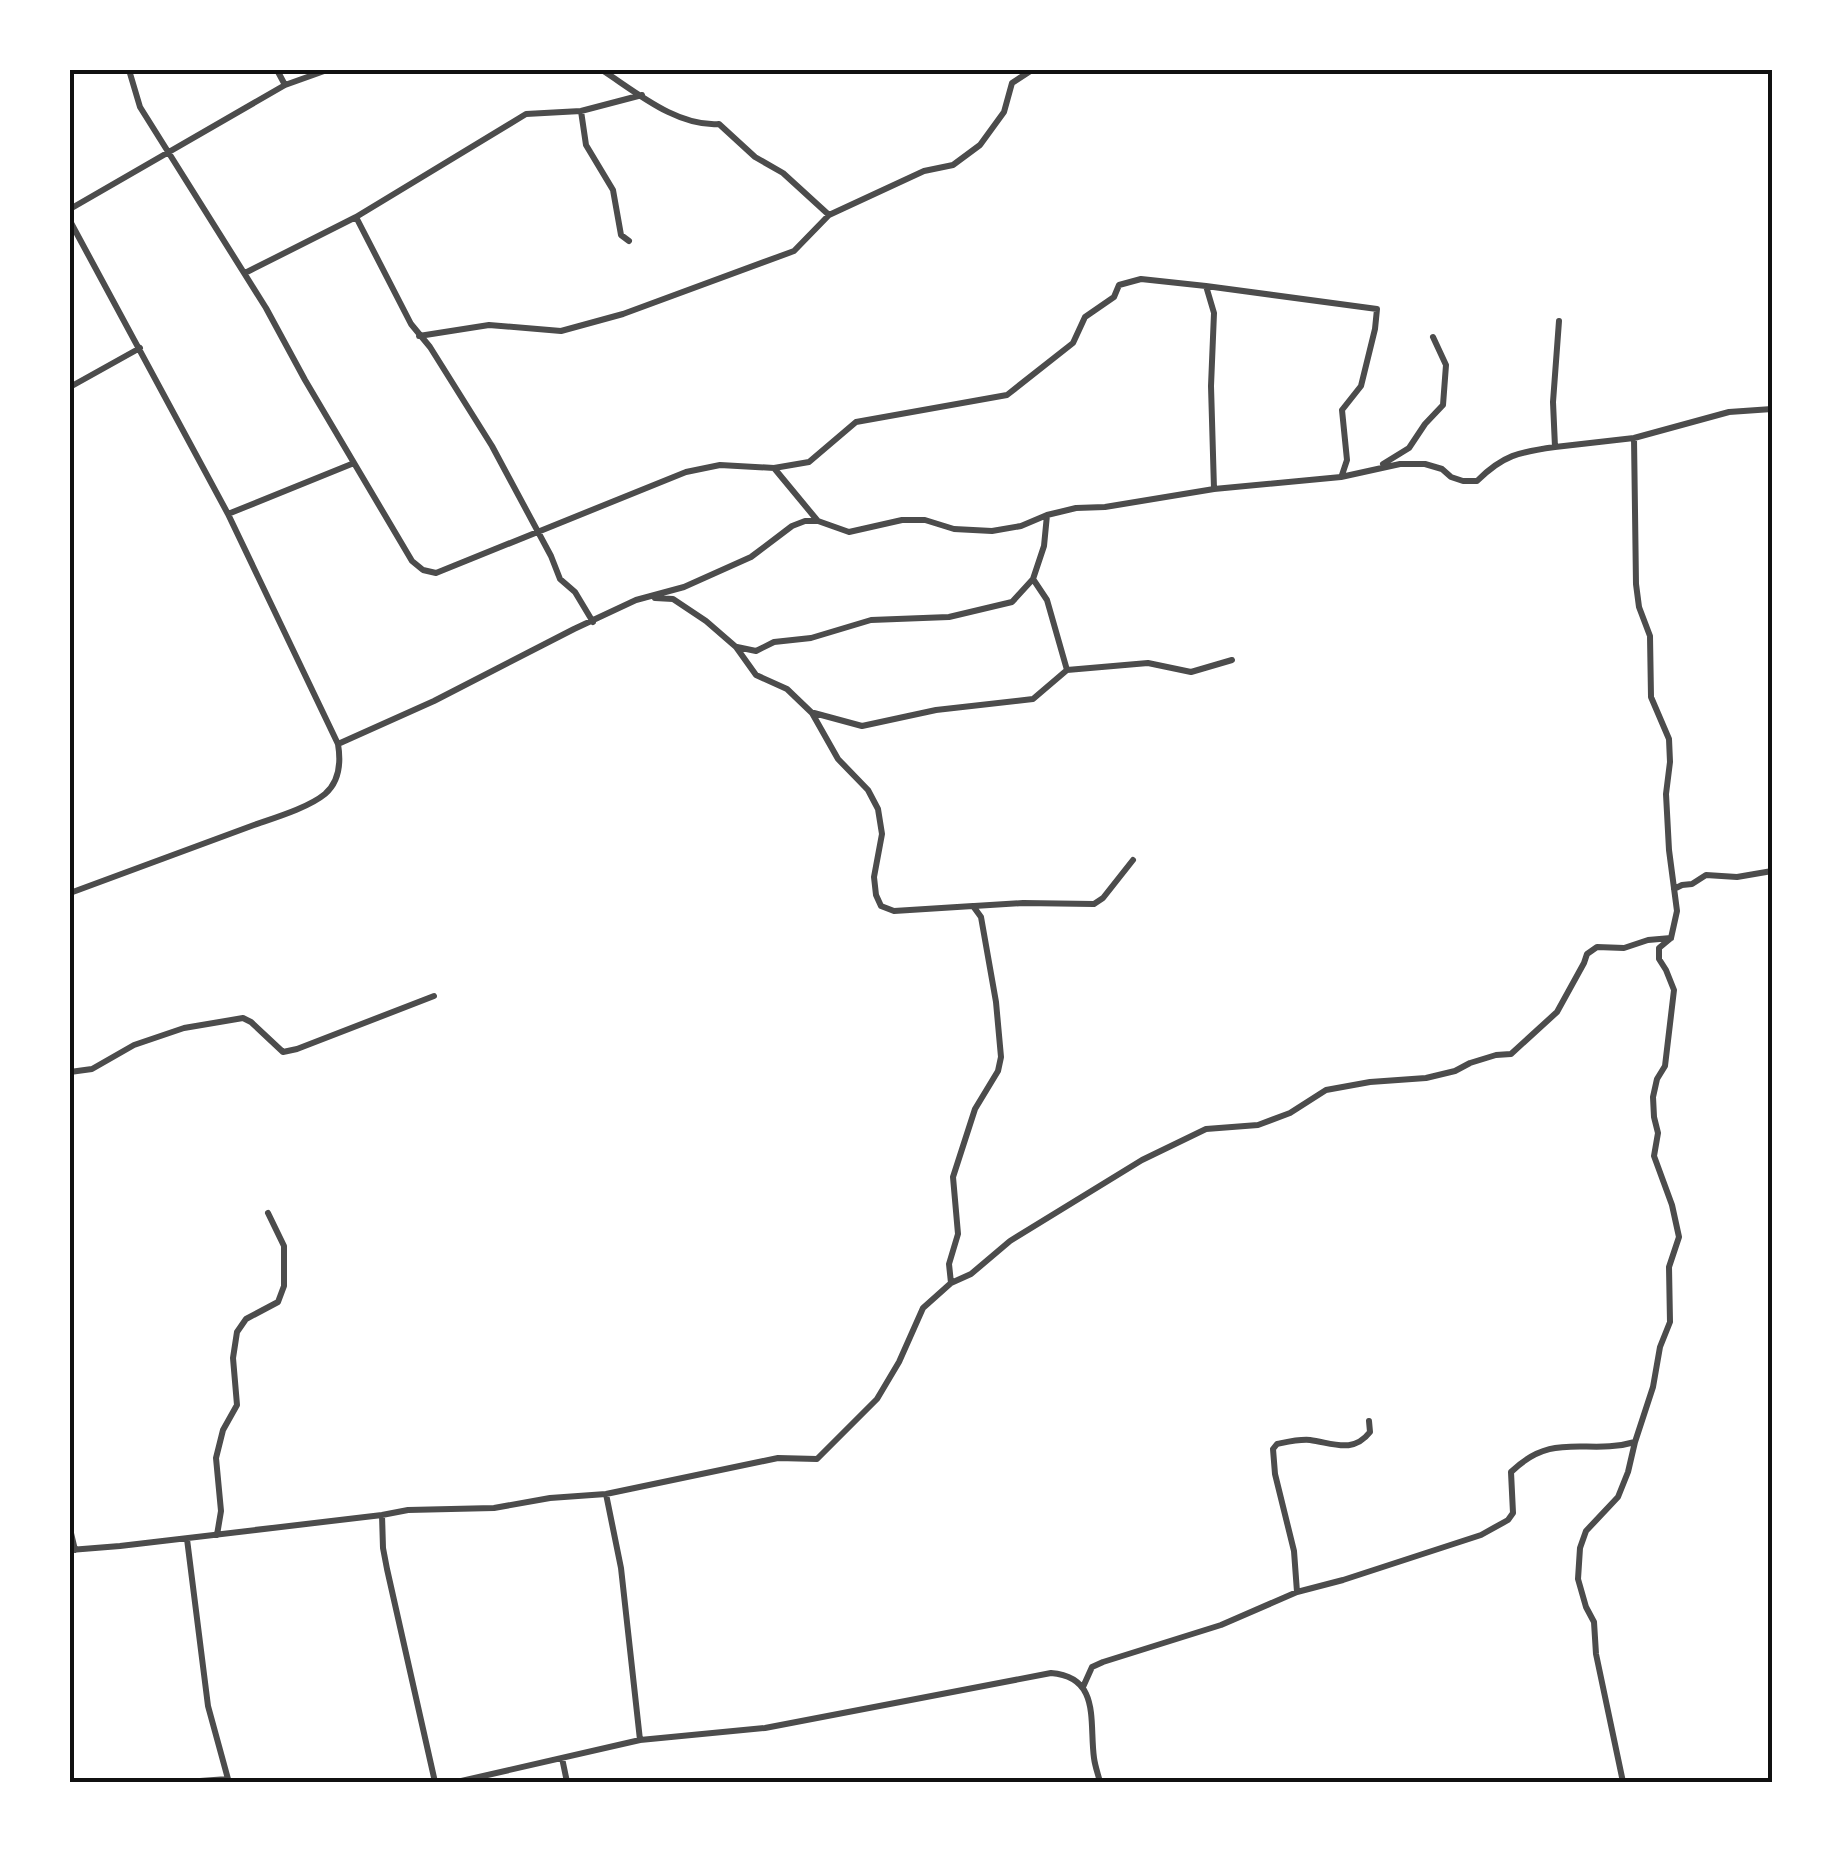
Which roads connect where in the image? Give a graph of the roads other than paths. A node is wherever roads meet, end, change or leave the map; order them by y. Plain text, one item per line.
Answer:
1 (130, 70) edge
2 (277, 70) edge
3 (328, 70) edge
4 (602, 70) edge
5 (1032, 70) edge
6 (285, 85) junction
7 (642, 96) junction
8 (581, 111) junction
9 (170, 152) junction
10 (70, 209) edge
11 (829, 215) junction
12 (356, 217) junction
13 (70, 221) edge
14 (629, 241) dead end
15 (245, 273) junction
16 (1206, 286) junction
17 (1558, 322) dead end
18 (419, 336) junction
19 (1434, 336) dead end
20 (140, 348) junction
21 (70, 387) edge
22 (1772, 409) edge
23 (1634, 438) junction
24 (1555, 447) junction
25 (354, 463) junction
26 (1378, 467) junction
27 (774, 468) junction
28 (1341, 477) junction
29 (1214, 489) junction
30 (228, 514) junction
31 (1047, 515) junction
32 (818, 521) junction
33 (538, 533) junction
34 (1033, 579) junction
35 (651, 597) junction
36 (593, 622) junction
37 (736, 647) junction
38 (1232, 660) dead end
39 (1066, 670) junction
40 (812, 713) junction
41 (338, 744) junction
42 (1133, 860) dead end
43 (1772, 872) edge
44 (1674, 889) junction
45 (70, 893) edge
46 (972, 906) junction
47 (1671, 938) junction
48 (434, 996) dead end
49 (70, 1072) edge
50 (268, 1213) dead end
51 (951, 1284) junction
52 (1369, 1421) dead end
53 (1635, 1442) junction
54 (606, 1494) junction
55 (382, 1515) junction
56 (70, 1529) edge
57 (217, 1535) junction
58 (186, 1539) junction
59 (73, 1550) edge
60 (1297, 1592) junction
61 (1084, 1687) junction
62 (640, 1740) junction
63 (562, 1758) junction
64 (186, 1782) edge
65 (435, 1782) edge
66 (457, 1782) edge
67 (567, 1782) edge
68 (1100, 1782) edge
69 (1622, 1782) edge

1 - 9 street
2 - 6 street
3 - 6 street
4 - 7 street
5 - 11 street
6 - 9 street
7 - 8 street
7 - 11 street
8 - 12 street
8 - 14 street
9 - 10 street
9 - 15 street
11 - 18 street
12 - 15 street
12 - 18 street
13 - 20 street
15 - 25 street
16 - 27 street
16 - 28 street
16 - 29 street
17 - 24 street
18 - 33 street
19 - 26 street
20 - 21 street
20 - 30 street
22 - 23 street
23 - 24 street
23 - 44 street
24 - 26 street
25 - 30 street
25 - 33 street
26 - 28 street
27 - 32 street
27 - 33 street
28 - 29 street
29 - 31 street
30 - 41 street
31 - 32 street
31 - 34 street
32 - 35 street
33 - 36 street
34 - 37 street
34 - 39 street
35 - 36 street
35 - 37 street
36 - 41 street
37 - 40 street
38 - 39 street
39 - 40 street
40 - 46 street
41 - 45 street
42 - 46 street
43 - 44 street
44 - 47 street
46 - 51 street
47 - 51 street
47 - 53 street
48 - 49 street
50 - 57 street
51 - 54 street
52 - 60 street
53 - 60 street
53 - 69 street
54 - 55 street
54 - 62 street
55 - 57 street
55 - 65 street
56 - 59 street
57 - 58 street
58 - 59 street
58 - 64 street
60 - 61 street
61 - 62 street
61 - 68 street
62 - 63 street
63 - 66 street
63 - 67 street

